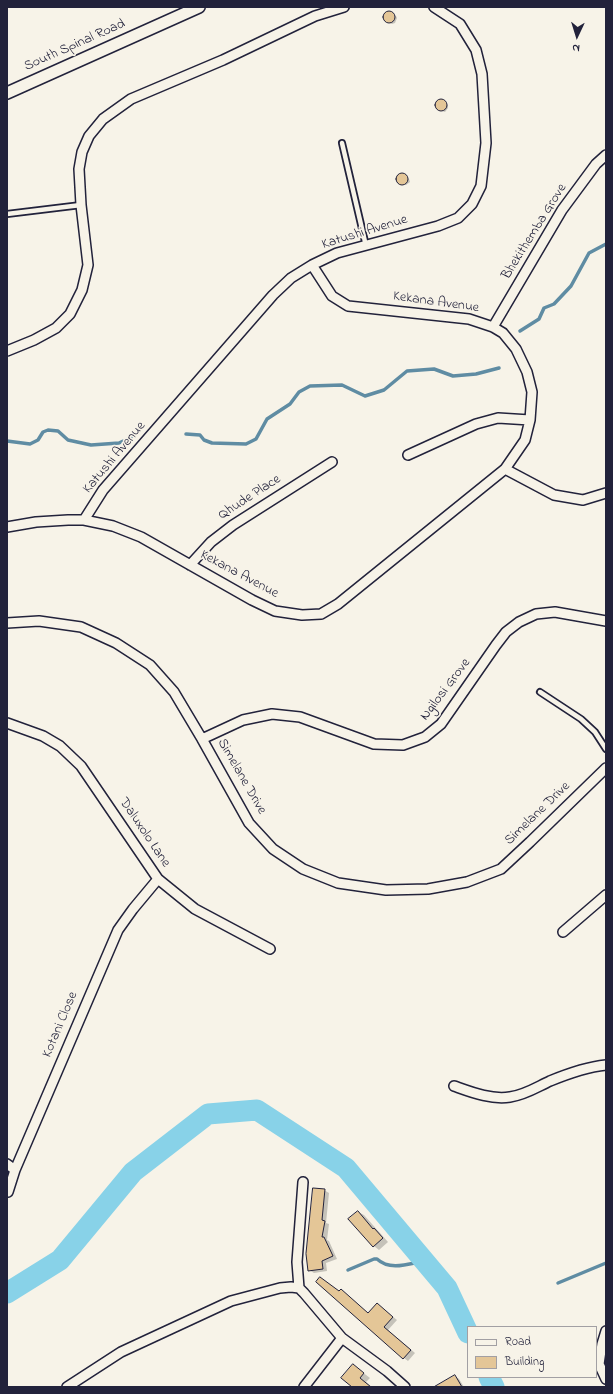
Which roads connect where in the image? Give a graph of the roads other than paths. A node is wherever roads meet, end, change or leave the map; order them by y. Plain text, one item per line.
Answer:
1 (199, 7) edge
2 (344, 7) edge
3 (434, 7) edge
4 (7, 93) edge
5 (342, 142) dead end
6 (606, 155) edge
7 (81, 205) junction
8 (7, 214) edge
9 (366, 246) junction
10 (312, 265) junction
11 (493, 327) junction
12 (7, 351) edge
13 (530, 420) junction
14 (408, 455) dead end
15 (332, 462) dead end
16 (505, 469) junction
17 (606, 493) edge
18 (84, 520) junction
19 (7, 527) edge
20 (190, 565) junction
21 (606, 621) edge
22 (7, 623) edge
23 (540, 692) dead end
24 (7, 723) edge
25 (202, 739) junction
26 (606, 749) edge
27 (606, 768) edge
28 (158, 879) junction
29 (606, 895) edge
30 (563, 932) dead end
31 (270, 949) dead end
32 (606, 1066) edge
33 (454, 1086) dead end
34 (7, 1164) edge
35 (15, 1170) junction
36 (303, 1182) dead end
37 (8, 1192) edge
38 (301, 1291) junction
39 (606, 1331) edge
40 (342, 1338) junction
41 (606, 1379) edge
42 (67, 1387) edge
43 (304, 1387) edge
44 (405, 1387) edge

1 - 4 street, South Spinal Road
2 - 7 street
3 - 9 street, Katushi Avenue
5 - 9 lane
6 - 11 street, Bhekithemba Grove
7 - 8 lane
7 - 12 street
9 - 10 street, Katushi Avenue
10 - 11 street, Kekana Avenue
10 - 18 street, Katushi Avenue
11 - 13 street, Kekana Avenue
13 - 14 street
13 - 16 street, Kekana Avenue
15 - 20 street, Qhude Place
16 - 17 street
16 - 20 street, Kekana Avenue
18 - 19 street, Kekana Avenue
18 - 20 street, Kekana Avenue
21 - 25 street, Ngilosi Grove
22 - 25 street, Simelane Drive
23 - 26 lane
24 - 28 street, Daluxolo Lane
25 - 27 street, Simelane Drive
28 - 31 street, Daluxolo Lane
28 - 35 street, Kotani Close
29 - 30 street
32 - 33 street
34 - 35 street
35 - 37 street, Kotani Close
36 - 38 street
38 - 40 street
38 - 42 street
39 - 41 street
40 - 43 street
40 - 44 street

